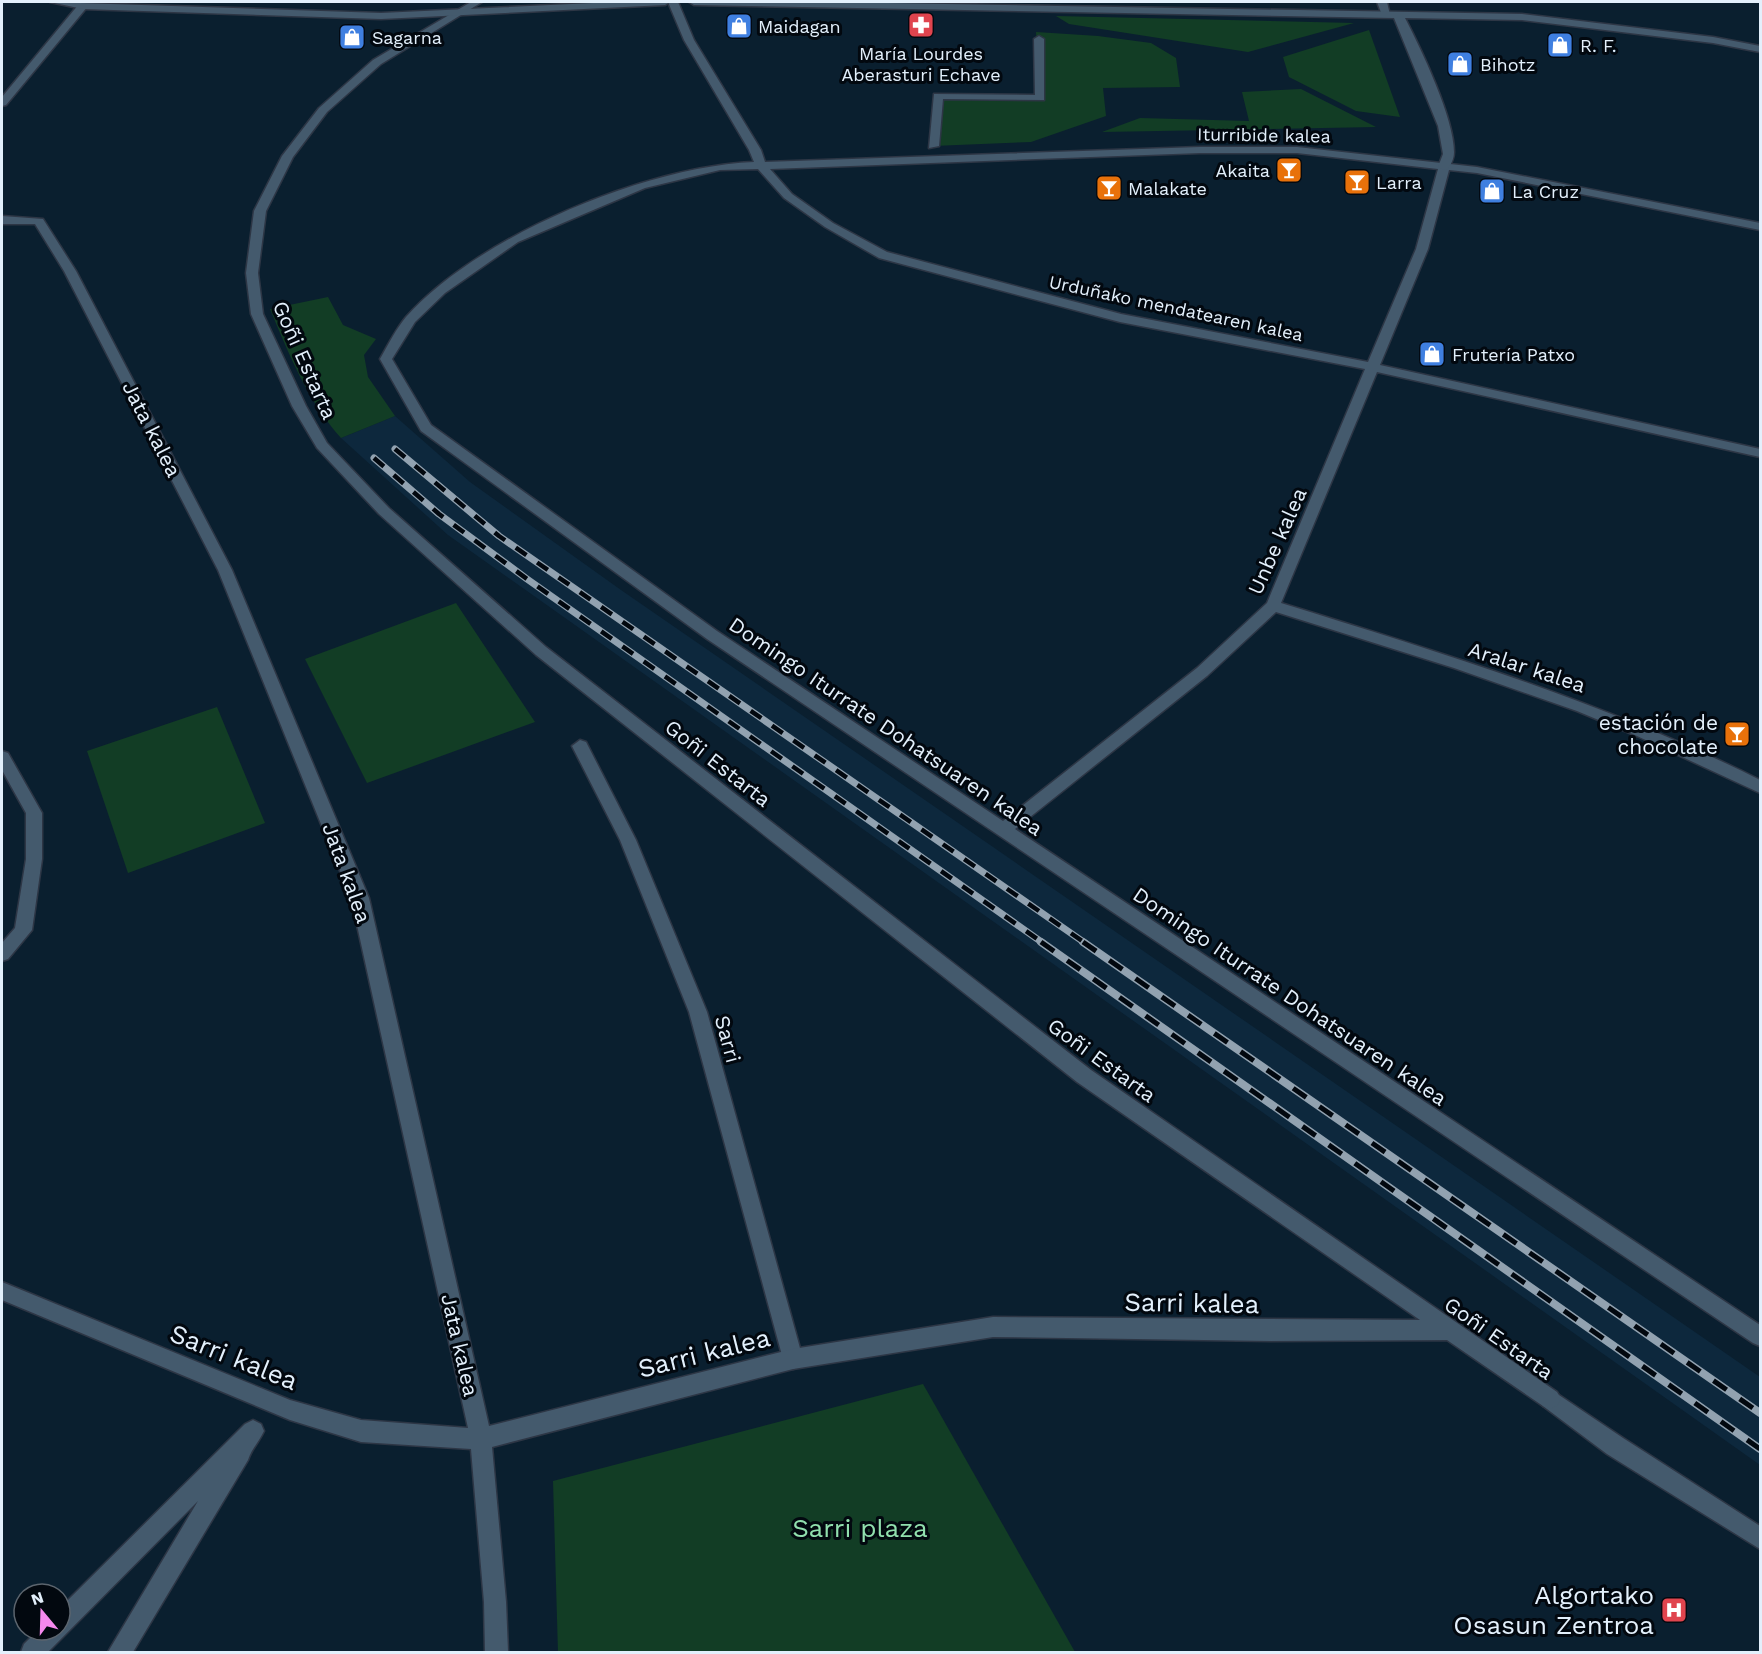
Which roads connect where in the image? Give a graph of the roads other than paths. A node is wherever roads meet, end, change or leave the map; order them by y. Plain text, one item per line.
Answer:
1 (55, 2) edge
2 (477, 2) edge
3 (665, 2) edge
4 (674, 2) edge
5 (694, 2) edge
6 (1382, 2) edge
7 (83, 6) junction
8 (460, 12) junction
9 (1392, 13) junction
10 (1039, 39) dead end
11 (1761, 49) edge
12 (2, 103) edge
13 (933, 146) dead end
14 (761, 166) junction
15 (1444, 167) junction
16 (2, 220) edge
17 (1761, 226) edge
18 (1373, 367) junction
19 (1761, 453) edge
20 (1273, 606) junction
21 (580, 746) dead end
22 (2, 757) edge
23 (1761, 787) edge
24 (1003, 830) junction
25 (2, 954) edge
26 (2, 1291) edge
27 (1450, 1330) junction
28 (1761, 1336) edge
29 (793, 1359) junction
30 (481, 1439) junction
31 (1761, 1538) edge
32 (72, 1612) edge
33 (43, 1642) edge
34 (32, 1653) edge
35 (120, 1653) edge
36 (496, 1653) edge

1 - 7 street
2 - 8 street, Goñi Estarta
3 - 8 street
4 - 14 street, Urduñako mendatearen kalea
5 - 9 street
6 - 9 street, Unbe kalea
7 - 8 street
7 - 12 street
8 - 27 street, Goñi Estarta
9 - 11 street
9 - 15 street, Unbe kalea
10 - 13 street
14 - 15 street, Iturribide kalea
14 - 18 street, Urduñako mendatearen kalea
14 - 24 street, Domingo Iturrate Dohatsuaren kalea
15 - 17 street, Iturribide kalea
15 - 18 street, Unbe kalea
16 - 30 street, Jata kalea
18 - 19 street, Urduñako mendatearen kalea
18 - 20 street, Unbe kalea
20 - 23 street, Aralar kalea
20 - 24 street, Unbe kalea
21 - 29 street, Sarri
22 - 25 street
24 - 28 street, Domingo Iturrate Dohatsuaren kalea
26 - 30 street, Sarri kalea
27 - 29 street, Sarri kalea
27 - 31 street, Goñi Estarta
29 - 30 street, Sarri kalea
30 - 36 street, Jata kalea
32 - 35 street
33 - 34 street

